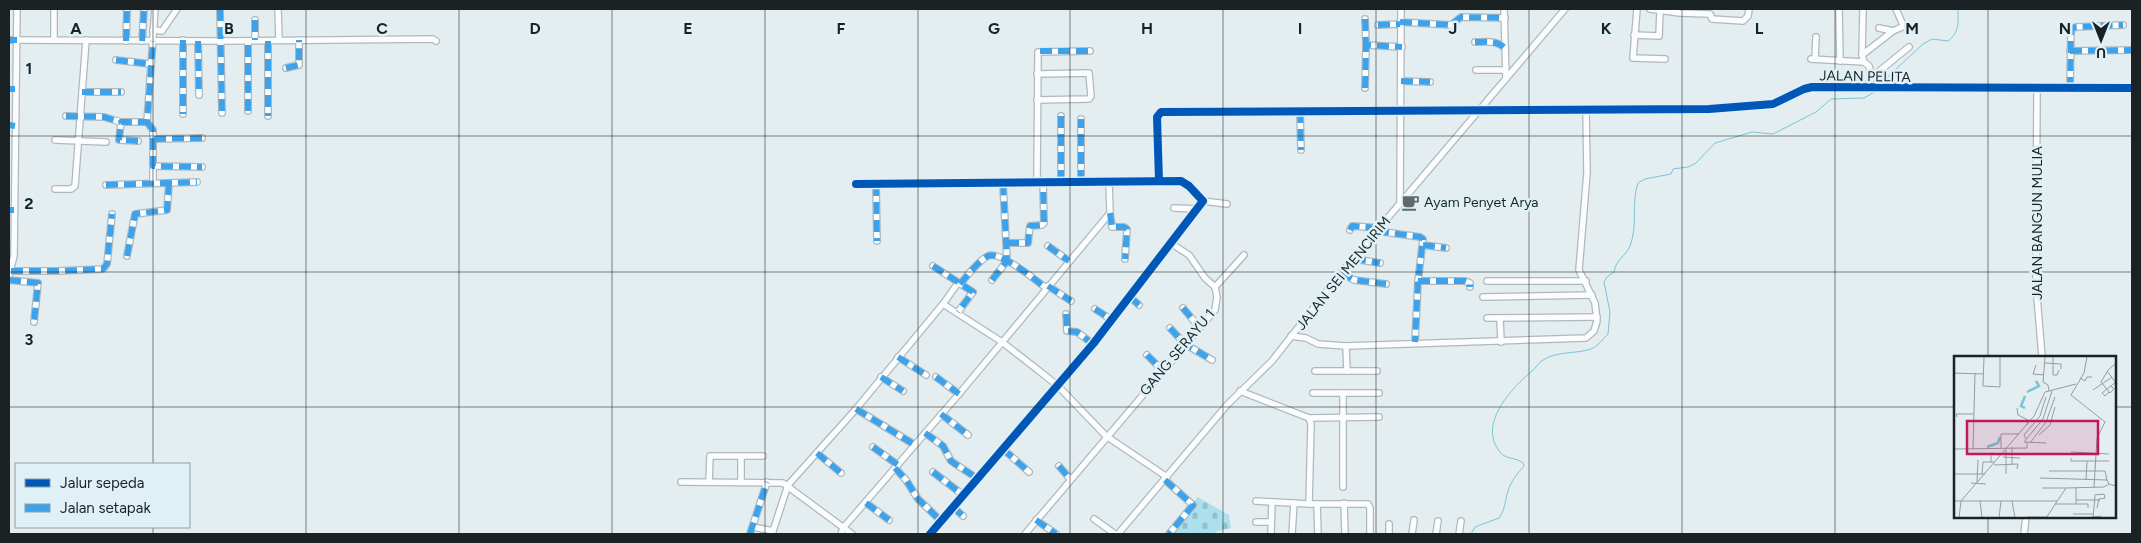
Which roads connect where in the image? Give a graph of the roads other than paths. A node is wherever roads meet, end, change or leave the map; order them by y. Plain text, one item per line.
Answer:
1 (17, 9) edge
2 (54, 9) edge
3 (127, 9) edge
4 (144, 9) edge
5 (155, 9) edge
6 (177, 9) edge
7 (220, 9) edge
8 (278, 9) edge
9 (1401, 9) edge
10 (1504, 9) edge
11 (1564, 9) edge
12 (1637, 9) edge
13 (1650, 9) edge
14 (1749, 9) edge
15 (1839, 9) edge
16 (1863, 9) edge
17 (1896, 9) edge
18 (1660, 11) junction
19 (1711, 11) edge
20 (1505, 18) junction
21 (1365, 19) dead end
22 (255, 20) dead end
23 (1400, 23) junction
24 (1378, 25) dead end
25 (2123, 25) dead end
26 (1879, 28) dead end
27 (153, 30) junction
28 (1893, 32) junction
29 (1634, 35) junction
30 (1816, 37) dead end
31 (9, 40) edge
32 (16, 40) junction
33 (54, 40) junction
34 (86, 40) junction
35 (182, 40) junction
36 (255, 40) junction
37 (278, 40) junction
38 (300, 40) junction
39 (126, 41) junction
40 (142, 41) junction
41 (153, 41) junction
42 (198, 41) junction
43 (221, 41) junction
44 (248, 41) junction
45 (268, 41) junction
46 (436, 41) dead end
47 (1475, 42) dead end
48 (1366, 45) junction
49 (1402, 46) junction
50 (1909, 47) dead end
51 (1505, 48) junction
52 (1090, 50) dead end
53 (2132, 50) edge
54 (2070, 51) junction
55 (1862, 55) junction
56 (1665, 59) dead end
57 (116, 60) dead end
58 (1840, 61) junction
59 (1864, 62) junction
60 (150, 64) junction
61 (286, 68) dead end
62 (1476, 70) dead end
63 (1505, 70) junction
64 (1037, 74) junction
65 (1872, 77) junction
66 (1506, 78) junction
67 (1401, 81) junction
68 (1430, 82) dead end
69 (1365, 88) dead end
70 (1870, 88) junction
71 (2132, 88) edge
72 (12, 89) edge
73 (2037, 89) junction
74 (2070, 89) junction
75 (82, 92) junction
76 (120, 92) dead end
77 (199, 95) dead end
78 (1037, 100) junction
79 (1481, 110) junction
80 (1586, 110) junction
81 (248, 111) dead end
82 (1300, 111) junction
83 (1400, 111) junction
84 (222, 112) dead end
85 (183, 114) dead end
86 (66, 116) dead end
87 (80, 116) junction
88 (268, 116) dead end
89 (1061, 116) dead end
90 (1081, 119) dead end
91 (121, 122) junction
92 (147, 122) junction
93 (12, 126) edge
94 (202, 138) dead end
95 (154, 139) junction
96 (55, 140) dead end
97 (78, 140) junction
98 (138, 141) dead end
99 (106, 142) dead end
100 (1301, 150) dead end
101 (153, 166) junction
102 (202, 167) dead end
103 (1159, 181) junction
104 (198, 182) dead end
105 (1040, 182) junction
106 (1061, 182) junction
107 (1081, 182) junction
108 (1109, 182) junction
109 (153, 183) junction
110 (169, 183) junction
111 (1003, 183) junction
112 (856, 184) dead end
113 (876, 184) junction
114 (106, 185) dead end
115 (56, 189) dead end
116 (1203, 202) junction
117 (1227, 204) dead end
118 (1400, 204) junction
119 (1174, 208) dead end
120 (1197, 209) junction
121 (11, 210) edge
122 (1110, 212) junction
123 (112, 214) dead end
124 (1378, 229) junction
125 (1350, 230) dead end
126 (877, 241) dead end
127 (1007, 243) junction
128 (1172, 244) junction
129 (1048, 246) dead end
130 (1423, 246) junction
131 (1446, 248) dead end
132 (1244, 255) dead end
133 (127, 256) dead end
134 (1125, 259) dead end
135 (1354, 259) junction
136 (1007, 261) junction
137 (1069, 261) junction
138 (1380, 263) dead end
139 (933, 266) dead end
140 (10, 273) edge
141 (1340, 273) junction
142 (9, 280) edge
143 (992, 280) dead end
144 (1418, 281) junction
145 (1487, 281) dead end
146 (1586, 281) junction
147 (959, 283) junction
148 (1386, 284) dead end
149 (1047, 287) junction
150 (1215, 287) junction
151 (1470, 287) dead end
152 (1592, 295) junction
153 (1130, 297) junction
154 (1483, 297) dead end
155 (1071, 301) dead end
156 (943, 304) junction
157 (1139, 305) dead end
158 (1184, 308) dead end
159 (1095, 309) dead end
160 (958, 312) junction
161 (1066, 314) dead end
162 (1597, 317) junction
163 (1487, 318) dead end
164 (1500, 318) junction
165 (1112, 320) junction
166 (34, 322) dead end
167 (1199, 327) junction
168 (1170, 328) dead end
169 (1291, 336) junction
170 (1002, 342) junction
171 (1415, 342) junction
172 (1500, 342) junction
173 (1093, 344) junction
174 (1185, 344) junction
175 (1346, 346) junction
176 (1146, 355) dead end
177 (2042, 356) edge
178 (898, 357) junction
179 (1212, 360) dead end
180 (1162, 370) junction
181 (1315, 371) dead end
182 (1347, 371) junction
183 (1377, 371) dead end
184 (926, 375) dead end
185 (881, 377) junction
186 (936, 377) dead end
187 (1058, 386) junction
188 (903, 391) dead end
189 (1240, 391) junction
190 (1314, 393) dead end
191 (1343, 393) junction
192 (1379, 393) dead end
193 (959, 394) junction
194 (856, 409) junction
195 (941, 414) junction
196 (1380, 417) dead end
197 (1309, 418) junction
198 (1344, 418) junction
199 (925, 433) junction
200 (968, 435) dead end
201 (1106, 436) junction
202 (915, 445) junction
203 (873, 447) dead end
204 (1003, 449) junction
205 (817, 453) junction
206 (764, 456) dead end
207 (741, 457) junction
208 (896, 466) junction
209 (1059, 466) dead end
210 (933, 472) dead end
211 (1029, 472) dead end
212 (842, 473) dead end
213 (978, 478) junction
214 (1166, 478) junction
215 (1070, 479) junction
216 (681, 482) dead end
217 (709, 482) junction
218 (741, 482) junction
219 (767, 482) junction
220 (788, 486) junction
221 (1344, 487) dead end
222 (963, 496) junction
223 (1256, 501) dead end
224 (1272, 502) junction
225 (866, 503) junction
226 (1294, 503) junction
227 (1344, 503) junction
228 (1309, 504) junction
229 (1317, 504) junction
230 (953, 507) junction
231 (963, 516) dead end
232 (2026, 518) edge
233 (1094, 519) dead end
234 (889, 520) dead end
235 (1036, 520) junction
236 (1414, 520) dead end
237 (941, 521) junction
238 (1438, 521) dead end
239 (1461, 521) dead end
240 (1256, 522) dead end
241 (1271, 522) junction
242 (1389, 524) dead end
243 (753, 527) junction
244 (842, 531) edge
245 (772, 533) edge
246 (750, 534) edge
247 (852, 534) edge
248 (930, 534) edge
249 (1025, 534) edge
250 (1056, 534) edge
251 (1116, 534) edge
252 (1169, 534) edge
253 (1271, 534) edge
254 (1292, 534) edge
255 (1318, 534) edge
256 (1345, 534) edge
257 (1370, 534) edge
258 (1389, 534) edge
259 (1412, 534) edge
260 (1436, 534) edge
261 (1459, 534) edge
262 (2024, 534) edge

1 - 32 street
2 - 33 street
3 - 39 street
4 - 40 street
5 - 27 street
6 - 27 street
7 - 43 street
8 - 37 street
9 - 23 street
10 - 20 street
11 - 66 street, JALAN SEI MENCIRIM
12 - 29 street
13 - 18 street
14 - 19 street
15 - 58 street
16 - 55 street
17 - 28 street
18 - 19 street
18 - 29 street
20 - 23 street
20 - 51 street
21 - 48 street
22 - 36 street
23 - 24 street
23 - 49 street
25 - 54 street
26 - 28 street
27 - 41 street
28 - 55 street
29 - 56 street
30 - 58 street
31 - 32 street
32 - 33 street
32 - 72 street
33 - 34 street
34 - 39 street
34 - 75 street
35 - 41 street
35 - 42 street
35 - 85 street
36 - 44 street
36 - 45 street
37 - 38 street
37 - 45 street
38 - 46 street
38 - 61 street
39 - 40 street
40 - 41 street
41 - 60 street
42 - 43 street
42 - 77 street
43 - 44 street
43 - 84 street
44 - 81 street
45 - 88 street
47 - 51 street
48 - 49 street
48 - 69 street
49 - 67 street
50 - 65 street
51 - 63 street
52 - 64 street
53 - 54 street
54 - 74 street
55 - 59 street
57 - 60 street
58 - 59 street
59 - 65 street
60 - 92 street
62 - 63 street
63 - 66 street
64 - 78 street
64 - 78 street
65 - 70 street
66 - 79 street, JALAN SEI MENCIRIM
67 - 68 street
67 - 83 street
70 - 73 street, JALAN PELITA
70 - 80 street, JALAN PELITA
71 - 74 street, JALAN PELITA
72 - 93 street
73 - 74 street, JALAN PELITA
73 - 177 street, JALAN BANGUN MULIA
75 - 76 street
75 - 87 street
78 - 105 street
79 - 80 street, JALAN PELITA
79 - 83 street, JALAN PELITA
79 - 118 street, JALAN SEI MENCIRIM
80 - 146 street
82 - 83 street, JALAN PELITA
82 - 100 street
82 - 103 street, JALAN PELITA
83 - 118 street
86 - 87 street
87 - 91 street
87 - 97 street
89 - 106 street
90 - 107 street
91 - 92 street
91 - 98 street
92 - 95 street
93 - 121 street
94 - 95 street
95 - 101 street
96 - 97 street
97 - 99 street
97 - 115 street
101 - 102 street
101 - 109 street
103 - 108 street
103 - 116 street
104 - 110 street
105 - 106 street
105 - 111 street
105 - 127 street
106 - 107 street
107 - 108 street
108 - 122 street
109 - 110 street
109 - 114 street
110 - 133 street
111 - 113 street
111 - 127 street
112 - 113 street
113 - 126 street
116 - 117 street
116 - 120 street
118 - 124 street, JALAN SEI MENCIRIM
119 - 120 street
120 - 128 street
121 - 140 street
122 - 134 street
122 - 137 street
123 - 140 street
124 - 125 street
124 - 130 street
124 - 135 street, JALAN SEI MENCIRIM
127 - 136 street
128 - 150 street, GANG SERAYU 1
128 - 153 street
129 - 137 street
130 - 131 street
130 - 144 street
132 - 150 street
135 - 138 street
135 - 141 street, JALAN SEI MENCIRIM
136 - 143 street
136 - 147 street
136 - 149 street
137 - 149 street
139 - 147 street
141 - 148 street
141 - 169 street, JALAN SEI MENCIRIM
142 - 166 street
144 - 151 street
144 - 171 street
145 - 146 street
146 - 152 street
147 - 156 street
147 - 160 street
149 - 155 street
149 - 170 street
150 - 167 street, GANG SERAYU 1
152 - 154 street
152 - 162 street
153 - 157 street
153 - 165 street
156 - 160 street
156 - 178 street
158 - 167 street
159 - 165 street
160 - 170 street
161 - 173 street
162 - 164 street
162 - 172 street
163 - 164 street
164 - 172 street
165 - 173 street
167 - 174 street, GANG SERAYU 1
168 - 174 street
169 - 175 street
169 - 189 street, JALAN SEI MENCIRIM
170 - 187 street
170 - 193 street
171 - 172 street
171 - 175 street
173 - 187 street
174 - 179 street
174 - 180 street, GANG SERAYU 1
175 - 182 street
176 - 180 street
178 - 184 street
178 - 185 street
180 - 201 street, GANG SERAYU 1
181 - 182 street
182 - 183 street
185 - 188 street
185 - 194 street
186 - 193 street
187 - 201 street
187 - 204 street
189 - 197 street
189 - 214 street, JALAN SEI MENCIRIM
190 - 191 street
191 - 192 street
191 - 198 street
193 - 195 street
194 - 202 street
194 - 205 street
195 - 199 street
195 - 200 street
196 - 198 street
197 - 198 street
197 - 228 street
198 - 221 street
199 - 202 street
199 - 213 street
201 - 214 street
201 - 215 street, GANG SERAYU 1
202 - 208 street
203 - 208 street
204 - 211 street
204 - 213 street
205 - 212 street
205 - 220 street
206 - 207 street
207 - 217 street
207 - 218 street
208 - 225 street
208 - 237 street
209 - 215 street
210 - 222 street
213 - 222 street
214 - 251 street, JALAN SEI MENCIRIM
214 - 252 street
215 - 235 street, GANG SERAYU 1
216 - 217 street
217 - 218 street
218 - 219 street
219 - 220 street
219 - 243 street
220 - 244 street
220 - 245 street
222 - 230 street
223 - 224 street
224 - 226 street
224 - 241 street
225 - 234 street
225 - 244 street
226 - 228 street
226 - 254 street
227 - 229 street
227 - 256 street
227 - 257 street
228 - 229 street
229 - 255 street
230 - 231 street
230 - 237 street
232 - 262 street
233 - 251 street
235 - 249 street, GANG SERAYU 1
235 - 250 street
236 - 259 street
237 - 248 street
238 - 260 street
239 - 261 street
240 - 241 street
241 - 253 street
242 - 258 street
243 - 245 street
243 - 246 street
244 - 247 street

